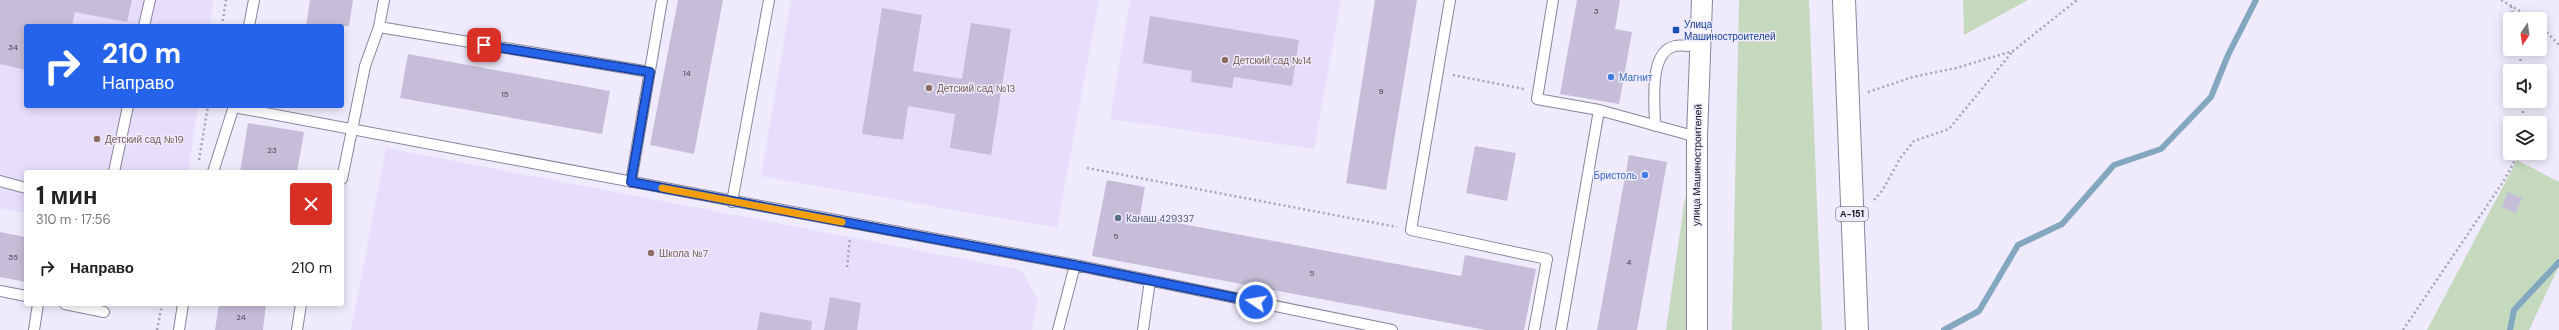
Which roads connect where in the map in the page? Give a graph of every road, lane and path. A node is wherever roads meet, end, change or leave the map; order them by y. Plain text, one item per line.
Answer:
1 (150, 0) edge
2 (226, 0) edge
3 (254, 0) edge
4 (384, 0) edge
5 (662, 0) edge
6 (769, 0) edge
7 (1450, 0) edge
8 (1553, 0) edge
9 (1702, 0) edge
10 (1844, 0) edge
11 (2077, 0) edge
12 (2501, 0) edge
13 (2511, 5) junction
14 (2512, 12) edge
15 (2522, 12) edge
16 (144, 24) edge
17 (222, 24) edge
18 (249, 24) edge
19 (379, 27) junction
20 (2547, 32) edge
21 (2559, 45) edge
22 (1700, 47) junction
23 (2013, 51) junction
24 (650, 72) junction
25 (1438, 72) junction
26 (1539, 92) junction
27 (1848, 99) junction
28 (128, 108) edge
29 (208, 108) edge
30 (233, 108) edge
31 (244, 108) edge
32 (1599, 110) junction
33 (1655, 126) junction
34 (353, 129) junction
35 (1697, 137) junction
36 (2515, 160) edge
37 (198, 165) dead end
38 (1087, 168) dead end
39 (114, 170) edge
40 (214, 170) edge
41 (344, 170) edge
42 (0, 181) edge
43 (631, 182) junction
44 (24, 187) edge
45 (732, 202) junction
46 (1853, 223) junction
47 (1411, 230) junction
48 (850, 232) dead end
49 (1074, 265) junction
50 (847, 267) dead end
51 (1150, 280) junction
52 (0, 291) edge
53 (24, 296) edge
54 (38, 306) edge
55 (75, 306) edge
56 (162, 306) edge
57 (183, 306) edge
58 (301, 306) edge
59 (104, 312) dead end
60 (34, 330) edge
61 (157, 330) edge
62 (178, 330) edge
63 (296, 330) edge
64 (1058, 330) edge
65 (1143, 330) edge
66 (1392, 330) edge
67 (1534, 330) edge
68 (1560, 330) edge
69 (1697, 330) edge
70 (1857, 330) edge
71 (2402, 330) edge

1 - 16 lane
2 - 17 path
3 - 18 lane
4 - 19 lane
5 - 24 lane
6 - 45 lane
7 - 25 lane
8 - 26 lane
9 - 22 street, улица Машиностроителей
10 - 27 highway, А-151
11 - 23 path
12 - 13 path
13 - 14 path
13 - 15 path
19 - 24 lane
19 - 34 lane
20 - 21 path
22 - 33 lane
22 - 35 street, улица Машиностроителей
23 - 27 path
23 - 46 path
24 - 43 lane
25 - 26 path
25 - 47 lane
26 - 32 lane
27 - 46 highway, А-151
28 - 39 lane
29 - 37 path
30 - 40 lane
31 - 34 lane
32 - 33 lane
32 - 68 lane
33 - 35 lane
34 - 41 lane
34 - 43 lane
35 - 69 street, улица Машиностроителей
36 - 71 path
38 - 47 path
42 - 44 lane
43 - 45 lane
45 - 49 lane
46 - 70 highway, А-151
47 - 67 lane
48 - 50 path
49 - 51 lane
49 - 64 lane
51 - 65 lane
51 - 66 lane
52 - 53 lane
54 - 60 lane
55 - 59 lane
56 - 61 path
57 - 62 lane
58 - 63 lane

